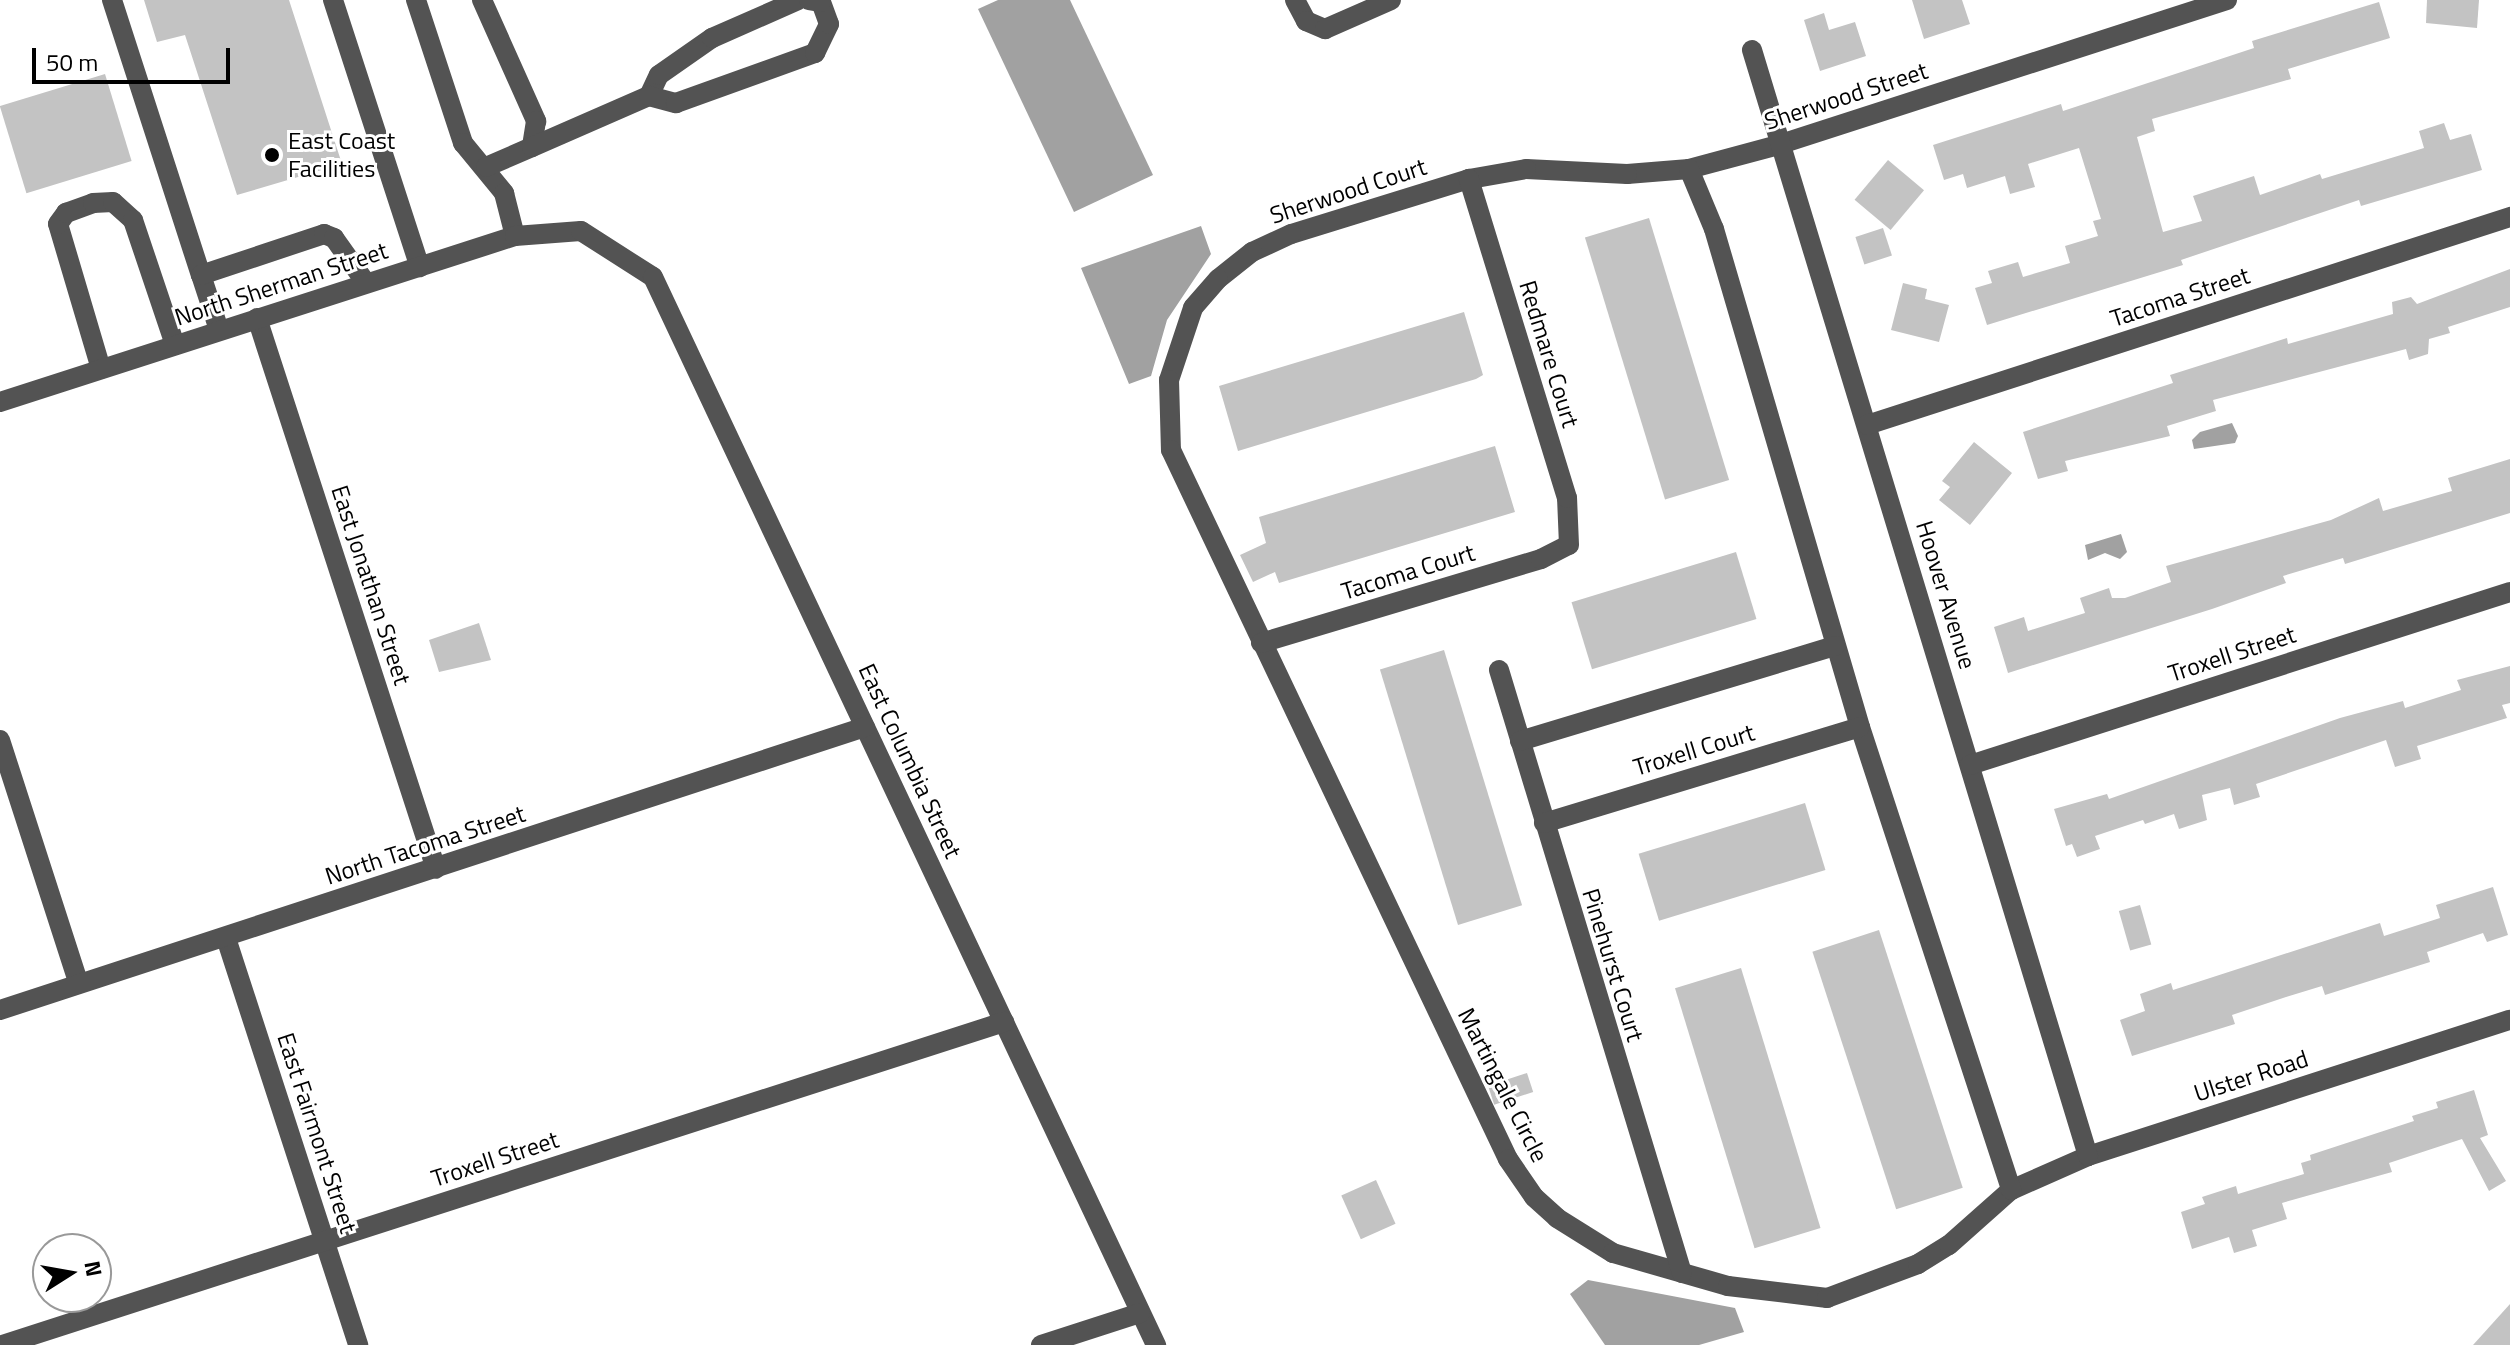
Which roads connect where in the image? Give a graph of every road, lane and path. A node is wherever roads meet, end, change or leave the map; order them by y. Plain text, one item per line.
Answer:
1 (112, 0) edge
2 (333, 0) edge
3 (416, 0) edge
4 (482, 0) edge
5 (798, 0) edge
6 (809, 0) edge
7 (1295, 0) edge
8 (1391, 0) edge
9 (2227, 0) edge
10 (1752, 50) dead end
11 (649, 96) junction
12 (1782, 144) junction
13 (532, 147) junction
14 (486, 167) junction
15 (1689, 169) junction
16 (1469, 179) junction
17 (2510, 217) edge
18 (581, 231) joint
19 (515, 236) junction
20 (420, 267) junction
21 (201, 275) junction
22 (366, 283) junction
23 (257, 318) junction
24 (219, 330) junction
25 (175, 345) junction
26 (101, 369) junction
27 (0, 402) edge
28 (1867, 425) junction
29 (1569, 545) joint
30 (2510, 592) edge
31 (1261, 643) junction
32 (1835, 646) junction
33 (1499, 670) dead end
34 (865, 727) junction
35 (1860, 727) junction
36 (0, 740) edge
37 (1520, 741) junction
38 (1970, 765) junction
39 (1544, 823) junction
40 (436, 869) junction
41 (226, 938) junction
42 (79, 984) junction
43 (0, 1010) edge
44 (2510, 1020) edge
45 (1004, 1022) junction
46 (2088, 1156) junction
47 (2011, 1190) junction
48 (325, 1241) junction
49 (1682, 1273) junction
50 (1140, 1313) junction
51 (2, 1345) edge
52 (358, 1345) edge
53 (1041, 1345) edge
54 (1156, 1345) edge

1 - 21 street
2 - 20 street
3 - 14 street
4 - 13 street
5 - 11 street
6 - 11 street
7 - 8 street
9 - 12 street, Sherwood Street
10 - 12 street, Hoover Avenue
11 - 13 street
12 - 15 street, Sherwood Street
12 - 28 street, Hoover Avenue
13 - 14 street
14 - 19 street
15 - 16 street, Sherwood Street
15 - 32 street
16 - 29 street, Redmare Court
16 - 31 street, Sherwood Court
17 - 28 street, Tacoma Street
18 - 19 street, North Sherman Street
18 - 34 street, East Columbia Street
19 - 20 street, North Sherman Street
20 - 22 street, North Sherman Street
21 - 22 street
21 - 24 street
22 - 23 street, North Sherman Street
23 - 24 street, North Sherman Street
23 - 40 street, East Jonathan Street
24 - 25 street, North Sherman Street
25 - 26 street, North Sherman Street
25 - 26 street
26 - 27 street, North Sherman Street
28 - 38 street, Hoover Avenue
29 - 31 street, Tacoma Court
30 - 38 street, Troxell Street
31 - 49 street, Martingale Circle
32 - 35 street
32 - 37 street
33 - 37 street, Pinehurst Court
34 - 40 street, North Tacoma Street
34 - 45 street, East Columbia Street
35 - 39 street, Troxell Court
35 - 47 street
36 - 42 street
37 - 39 street, Pinehurst Court
38 - 46 street, Hoover Avenue
39 - 49 street, Pinehurst Court
40 - 41 street, North Tacoma Street
41 - 42 street, North Tacoma Street
41 - 48 street, East Fairmont Street
42 - 43 street, North Tacoma Street
44 - 46 street, Ulster Road
45 - 48 street, Troxell Street
45 - 50 street, East Columbia Street
46 - 47 street, Ulster Road
47 - 49 street, Martingale Circle
48 - 51 street, Troxell Street
48 - 52 street, East Fairmont Street
50 - 53 street
50 - 54 street, East Columbia Street

